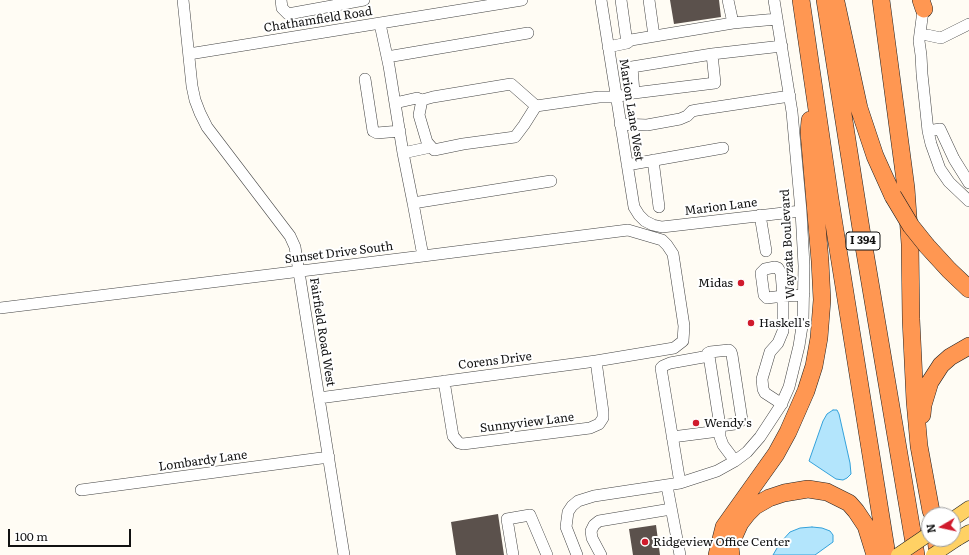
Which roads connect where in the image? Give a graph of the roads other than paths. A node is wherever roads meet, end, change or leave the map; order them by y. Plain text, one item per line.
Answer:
1 (183, 0) edge
2 (280, 0) edge
3 (364, 0) edge
4 (522, 0) edge
5 (601, 0) edge
6 (621, 0) edge
7 (649, 0) edge
8 (728, 0) edge
9 (774, 0) edge
10 (801, 0) edge
11 (825, 0) edge
12 (836, 0) edge
13 (925, 2) edge
14 (884, 4) edge
15 (777, 19) junction
16 (732, 23) junction
17 (380, 24) junction
18 (968, 28) edge
19 (528, 33) dead end
20 (927, 35) junction
21 (654, 36) junction
22 (627, 43) junction
23 (782, 46) junction
24 (608, 47) junction
25 (189, 54) junction
26 (712, 54) junction
27 (921, 55) junction
28 (387, 57) junction
29 (365, 80) dead end
30 (813, 84) junction
31 (634, 93) junction
32 (790, 96) junction
33 (616, 97) junction
34 (422, 100) junction
35 (395, 103) junction
36 (536, 106) junction
37 (620, 124) junction
38 (400, 131) junction
39 (928, 131) junction
40 (431, 147) junction
41 (723, 148) dead end
42 (404, 153) junction
43 (653, 160) junction
44 (627, 165) junction
45 (551, 181) dead end
46 (969, 183) edge
47 (969, 200) edge
48 (413, 203) junction
49 (659, 207) dead end
50 (801, 210) junction
51 (760, 215) junction
52 (645, 221) joint
53 (766, 251) dead end
54 (423, 256) junction
55 (299, 271) junction
56 (969, 289) edge
57 (804, 295) junction
58 (0, 308) edge
59 (969, 346) edge
60 (674, 348) joint
61 (709, 356) junction
62 (596, 361) junction
63 (444, 380) junction
64 (319, 398) junction
65 (782, 404) junction
66 (720, 428) junction
67 (672, 438) junction
68 (328, 457) junction
69 (735, 461) junction
70 (680, 483) junction
71 (667, 486) junction
72 (81, 490) dead end
73 (931, 507) edge
74 (931, 507) edge
75 (671, 509) junction
76 (963, 535) edge
77 (921, 539) edge
78 (344, 555) edge
79 (513, 555) edge
80 (547, 555) edge
81 (577, 555) edge
82 (601, 555) edge
83 (680, 555) edge
84 (717, 555) edge
85 (731, 555) edge
86 (875, 555) edge
87 (887, 555) edge
88 (898, 555) edge
89 (916, 555) edge
90 (933, 555) edge

1 - 25 street, Fairfield Road West
2 - 3 street
4 - 17 street, Chathamfield Road
5 - 24 street, Marion Lane West
6 - 22 street
7 - 21 street
8 - 16 street
9 - 15 street, Wayzata Boulevard
10 - 30 highway, I 394
11 - 89 highway, I 394
12 - 56 highway, bridge
13 - 20 street
13 - 27 street
14 - 73 highway
15 - 16 street
15 - 23 street, Wayzata Boulevard
16 - 21 street
17 - 25 street, Chathamfield Road
17 - 28 street
18 - 20 street
19 - 28 street
20 - 27 street
21 - 22 street
22 - 24 street
23 - 26 street
23 - 32 street, Wayzata Boulevard
24 - 33 street, Marion Lane West
25 - 55 street, Fairfield Road West
26 - 31 street
26 - 31 street
27 - 39 street
28 - 35 street
29 - 38 street
30 - 84 highway
30 - 87 highway, I 394
31 - 33 street
32 - 37 street
32 - 50 street, Wayzata Boulevard
33 - 36 street
33 - 37 street, Marion Lane West
34 - 35 street
34 - 36 street
34 - 40 street
35 - 38 street
36 - 40 street
37 - 44 street, Marion Lane West
38 - 42 street
39 - 46 street
39 - 47 street
40 - 42 street
41 - 43 street
42 - 48 street
43 - 44 street
43 - 49 street
44 - 52 street, Marion Lane West
45 - 48 street
48 - 54 street
50 - 51 street, Marion Lane
50 - 57 street, Wayzata Boulevard
51 - 52 street, Marion Lane
51 - 53 street
54 - 55 street, Sunset Drive South
54 - 60 street, Sunset Drive South
55 - 58 street, Sunset Drive South
55 - 64 street, Fairfield Road West
57 - 65 street, Wayzata Boulevard
57 - 65 street
59 - 74 highway
60 - 62 street, Corens Drive
61 - 66 street
61 - 66 street
61 - 67 street
62 - 63 street, Corens Drive
62 - 63 street, Sunnyview Lane
63 - 64 street, Corens Drive
64 - 68 street, Fairfield Road West
65 - 69 street, Wayzata Boulevard
66 - 67 street
66 - 69 street
67 - 70 street
68 - 72 street, Lombardy Lane
68 - 78 street, Fairfield Road West
69 - 70 street, Wayzata Boulevard
70 - 71 street, Wayzata Boulevard
71 - 75 street
71 - 81 street, Wayzata Boulevard
75 - 82 street
75 - 83 street
76 - 90 main road, bridge
77 - 88 main road, bridge
79 - 80 street
85 - 86 highway

